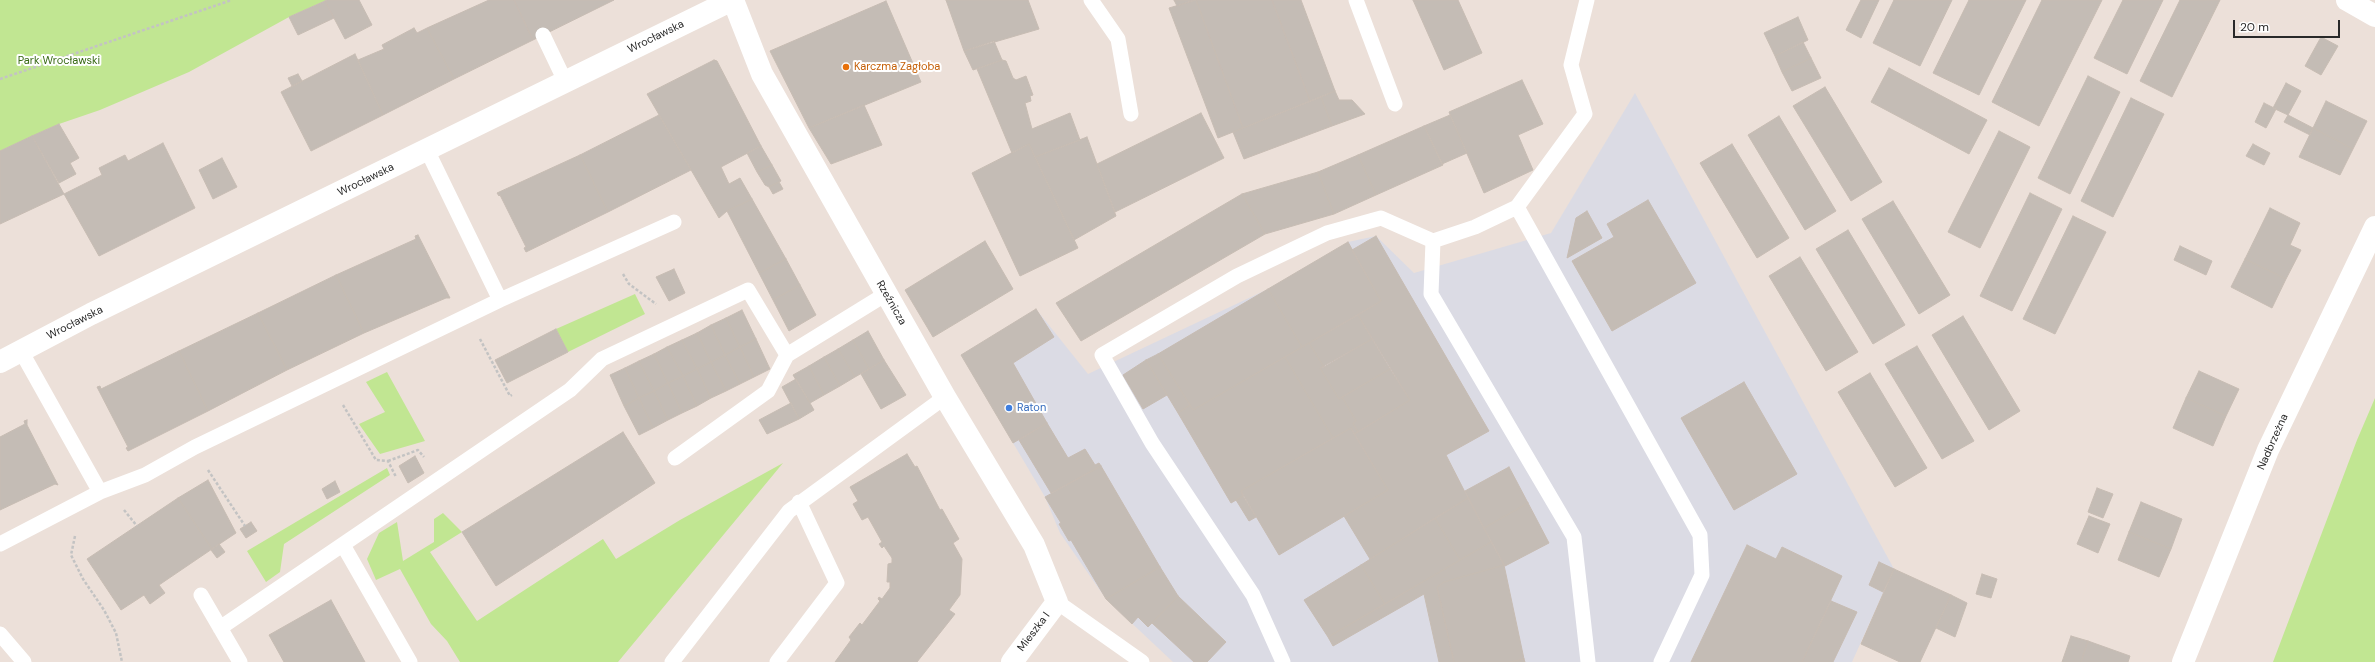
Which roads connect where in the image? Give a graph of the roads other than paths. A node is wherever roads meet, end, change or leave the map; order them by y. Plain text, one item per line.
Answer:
1 (732, 0) edge
2 (1091, 0) edge
3 (1356, 0) edge
4 (1587, 0) edge
5 (2348, 0) edge
6 (2375, 16) edge
7 (543, 35) dead end
8 (565, 81) junction
9 (1395, 104) dead end
10 (1131, 114) dead end
11 (427, 150) junction
12 (1517, 208) junction
13 (674, 222) dead end
14 (2375, 227) edge
15 (1434, 241) junction
16 (886, 294) junction
17 (500, 300) junction
18 (21, 351) junction
19 (787, 355) junction
20 (0, 362) edge
21 (945, 397) junction
22 (675, 458) dead end
23 (100, 492) junction
24 (799, 502) junction
25 (0, 544) edge
26 (343, 546) junction
27 (201, 595) dead end
28 (1057, 602) junction
29 (220, 628) junction
30 (0, 634) edge
31 (24, 662) edge
32 (240, 662) edge
33 (410, 662) edge
34 (672, 662) edge
35 (777, 662) edge
36 (1012, 662) edge
37 (1142, 662) edge
38 (1283, 662) edge
39 (1588, 662) edge
40 (1661, 662) edge
41 (2184, 662) edge

1 - 8 street, Wrocławska
1 - 16 street, Rzeźnicza
2 - 10 lane
3 - 9 lane
4 - 12 lane
5 - 6 street
7 - 8 lane
8 - 11 street, Wrocławska
11 - 17 lane
11 - 18 street, Wrocławska
12 - 15 lane
12 - 40 lane
13 - 17 lane
14 - 41 street, Nadbrzeżna
15 - 38 lane
15 - 39 lane
16 - 19 lane
16 - 21 street, Rzeźnicza
17 - 23 lane
18 - 20 street, Wrocławska
18 - 23 lane
19 - 22 lane
19 - 26 lane
21 - 24 lane
21 - 28 street, Rzeźnicza
23 - 25 lane
24 - 34 lane
24 - 35 lane
26 - 29 lane
26 - 33 lane
27 - 29 lane
28 - 36 street, Mieszka I
28 - 37 lane
29 - 32 lane
30 - 31 lane

